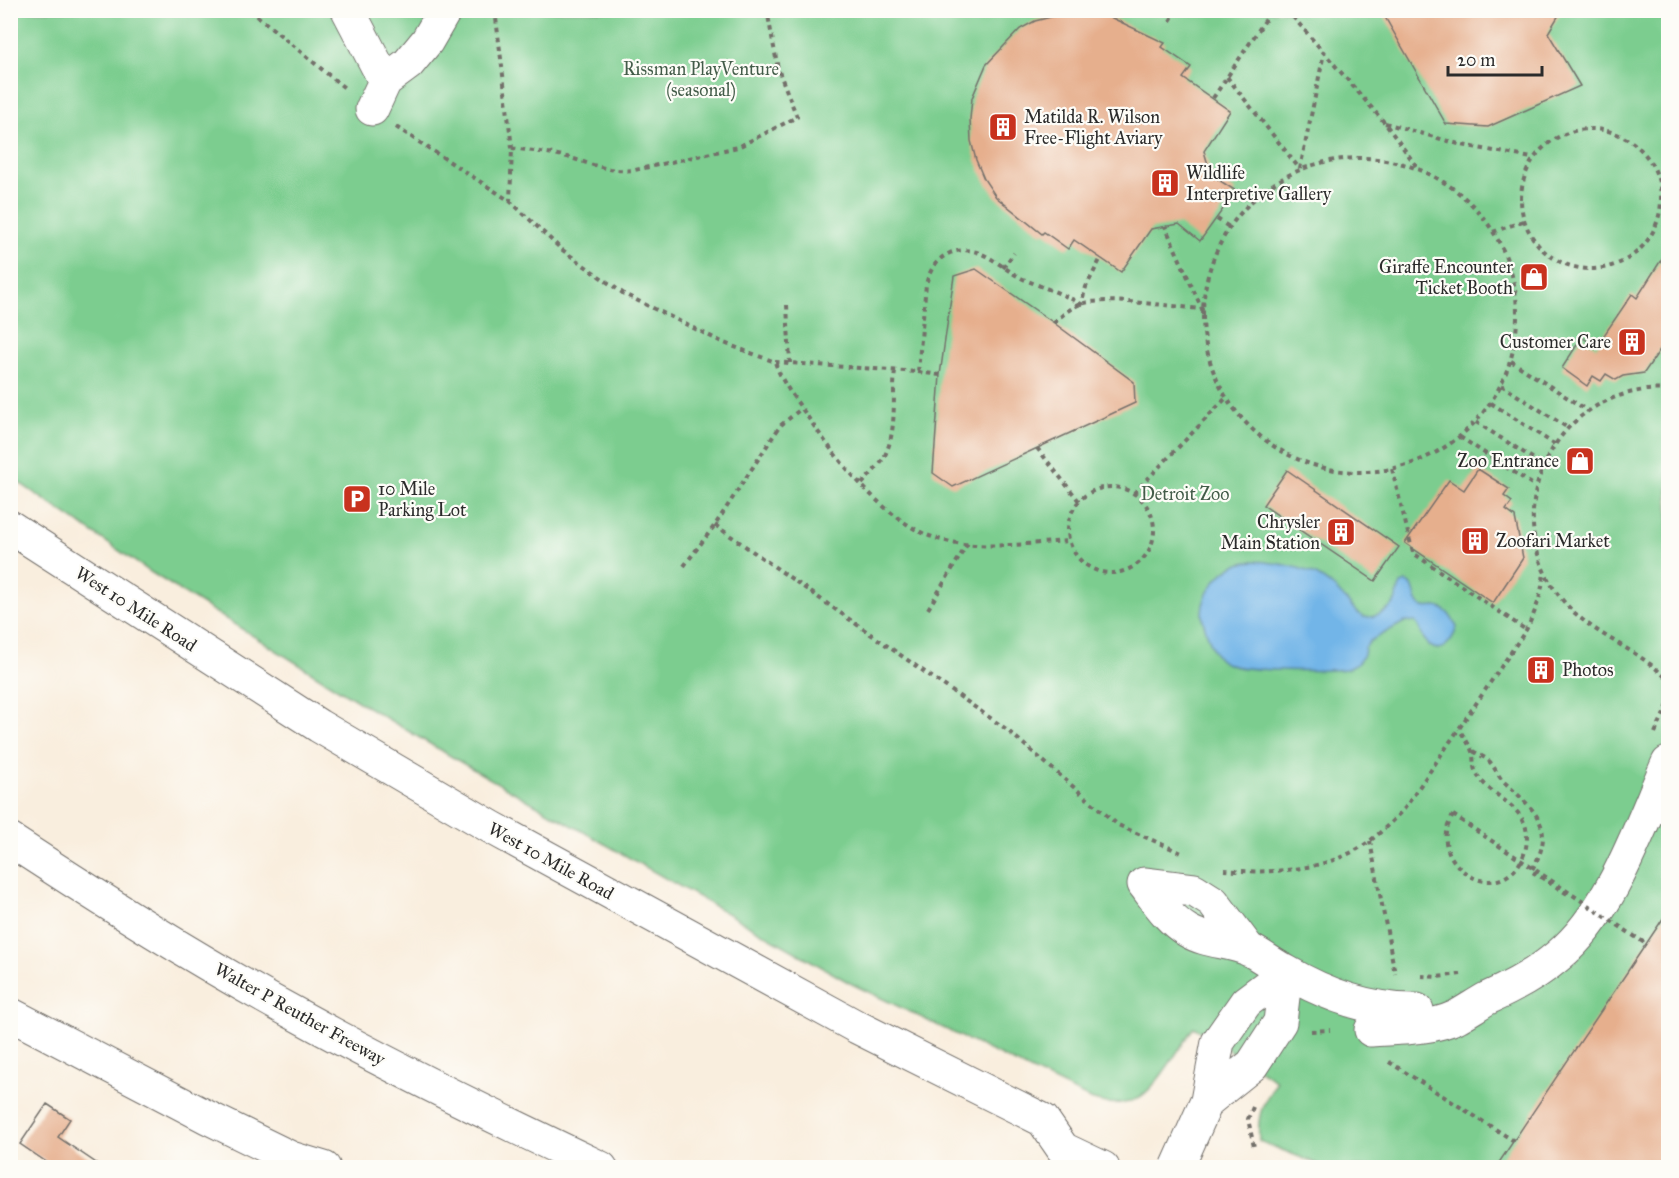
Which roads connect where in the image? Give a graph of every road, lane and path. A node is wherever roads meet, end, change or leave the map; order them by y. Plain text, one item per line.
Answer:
1 (250, 10) edge
2 (348, 10) edge
3 (445, 10) edge
4 (495, 10) edge
5 (767, 10) edge
6 (1177, 10) edge
7 (1272, 10) edge
8 (1287, 10) edge
9 (1170, 21) dead end
10 (1324, 53) junction
11 (1227, 77) junction
12 (379, 95) junction
13 (1213, 98) dead end
14 (1384, 122) junction
15 (512, 148) junction
16 (1532, 158) junction
17 (1300, 169) junction
18 (1419, 169) junction
19 (510, 201) junction
20 (1217, 219) dead end
21 (1523, 221) junction
22 (1165, 226) dead end
23 (1229, 227) junction
24 (1493, 232) junction
25 (1014, 253) dead end
26 (1101, 258) dead end
27 (1003, 268) junction
28 (1081, 304) junction
29 (787, 305) dead end
30 (1202, 309) junction
31 (1054, 323) dead end
32 (1511, 361) junction
33 (776, 362) junction
34 (790, 363) junction
35 (895, 370) junction
36 (918, 372) junction
37 (940, 375) dead end
38 (1501, 385) junction
39 (1668, 390) edge
40 (1226, 398) junction
41 (1491, 403) junction
42 (802, 408) junction
43 (1588, 411) junction
44 (1476, 422) junction
45 (1568, 428) junction
46 (1460, 437) junction
47 (1554, 444) junction
48 (1037, 448) dead end
49 (1543, 465) junction
50 (1392, 469) junction
51 (861, 484) junction
52 (1535, 486) junction
53 (1134, 493) junction
54 (1079, 501) junction
55 (715, 525) junction
56 (10, 527) edge
57 (1070, 541) junction
58 (968, 543) junction
59 (684, 566) dead end
60 (1544, 573) junction
61 (928, 609) dead end
62 (1526, 630) junction
63 (1668, 680) edge
64 (1668, 705) edge
65 (1459, 729) junction
66 (1655, 733) dead end
67 (1472, 751) junction
68 (1668, 764) edge
69 (10, 840) edge
70 (1370, 841) junction
71 (1188, 856) dead end
72 (1219, 876) dead end
73 (1580, 891) dead end
74 (1646, 944) dead end
75 (1249, 950) dead end
76 (1286, 972) junction
77 (1386, 973) dead end
78 (1395, 974) junction
79 (1405, 975) dead end
80 (1416, 976) dead end
81 (1477, 986) junction
82 (10, 1014) edge
83 (1303, 1036) dead end
84 (1364, 1040) junction
85 (1255, 1104) dead end
86 (1514, 1141) dead end
87 (1254, 1147) dead end
88 (324, 1167) edge
89 (601, 1167) edge
90 (1103, 1167) edge
91 (1177, 1167) edge

1 - 12 path
2 - 12 main road
3 - 12 main road
4 - 15 path
5 - 15 path
6 - 9 path
7 - 11 path
8 - 10 path
10 - 14 path
10 - 17 path
11 - 13 path
11 - 17 path
12 - 19 path
14 - 16 path
14 - 18 path
15 - 19 path
16 - 21 path
16 - 21 path
17 - 18 path
17 - 23 path
18 - 24 path
19 - 33 path
20 - 23 path
21 - 24 path
22 - 30 path
23 - 30 path
24 - 32 path
25 - 27 path
26 - 28 path
27 - 28 path
27 - 36 path
28 - 30 path
28 - 31 path
29 - 34 path
30 - 40 path
32 - 38 path
32 - 43 path
33 - 34 path
33 - 42 path
34 - 35 path
35 - 36 path
35 - 51 path
36 - 37 path
38 - 41 path
38 - 45 path
39 - 43 path
40 - 50 path
40 - 53 path
41 - 44 path
41 - 47 path
42 - 51 path
42 - 55 path
43 - 45 path
44 - 46 path
44 - 49 path
45 - 47 path
46 - 50 path
46 - 52 path
47 - 49 path
48 - 54 path
49 - 52 path
50 - 62 path
51 - 58 path
52 - 60 path
53 - 54 path
53 - 57 path
54 - 57 path
55 - 59 path
55 - 71 path
56 - 90 main road, West 10 Mile Road
57 - 58 path
58 - 61 path
60 - 62 path
60 - 63 path
62 - 65 path
64 - 66 path
65 - 67 path
65 - 70 path
67 - 73 path
67 - 74 path, bridge
68 - 81 main road
69 - 89 main road, Walter P Reuther Freeway
70 - 72 path
70 - 78 path
75 - 76 main road
76 - 81 main road
76 - 91 main road
77 - 78 path
78 - 79 path
80 - 81 path
81 - 84 main road
82 - 88 main road
83 - 84 path
84 - 86 path
85 - 87 path

